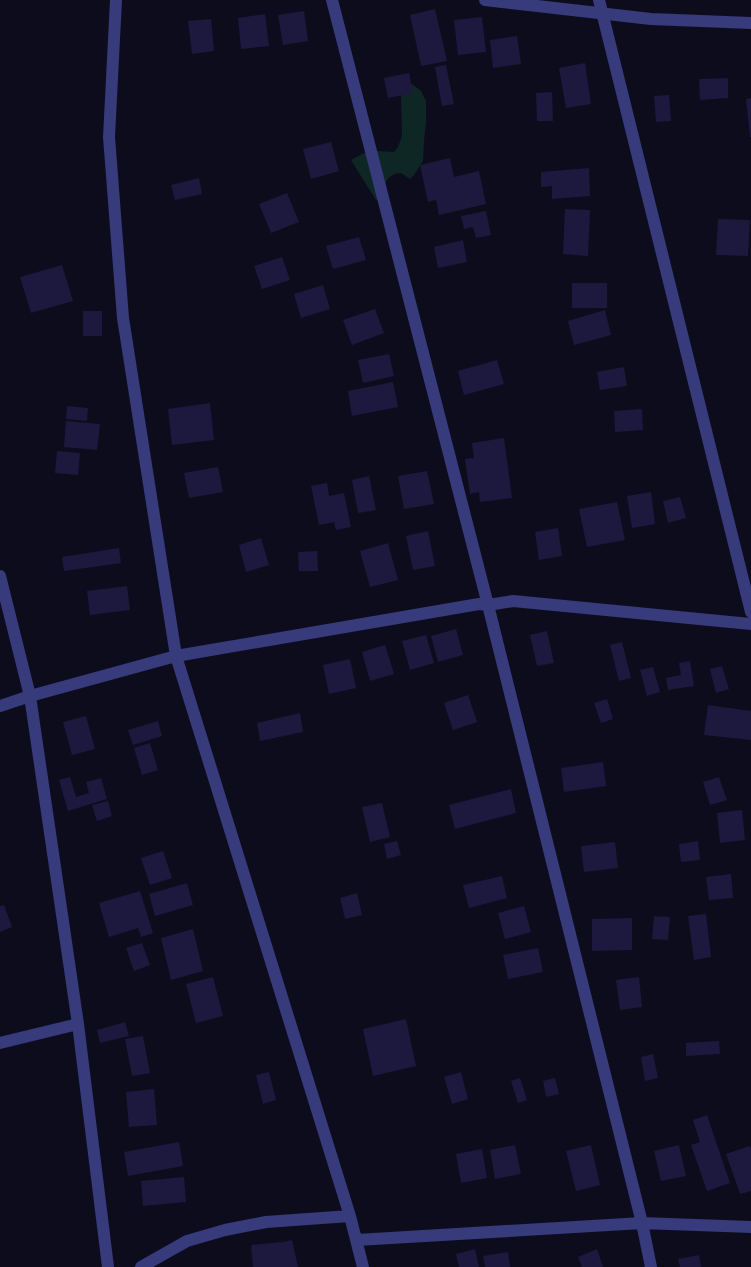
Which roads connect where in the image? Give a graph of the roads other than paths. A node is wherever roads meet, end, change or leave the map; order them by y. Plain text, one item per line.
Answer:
1 (116, 0) edge
2 (332, 0) edge
3 (485, 0) edge
4 (599, 0) edge
5 (603, 14) junction
6 (751, 23) edge
7 (0, 576) edge
8 (488, 605) junction
9 (751, 612) edge
10 (751, 624) edge
11 (176, 656) junction
12 (30, 696) junction
13 (0, 706) edge
14 (78, 1024) junction
15 (0, 1043) edge
16 (350, 1216) junction
17 (642, 1223) junction
18 (751, 1227) edge
19 (357, 1240) junction
20 (108, 1267) edge
21 (141, 1267) edge
22 (363, 1267) edge
23 (651, 1267) edge

1 - 11 street
2 - 8 street
3 - 5 street
4 - 5 street
5 - 6 street
5 - 9 street
7 - 12 street
8 - 10 street
8 - 11 street
8 - 17 street
11 - 12 street
11 - 16 street
12 - 13 street
12 - 14 street
14 - 15 street
14 - 20 street
16 - 19 street
16 - 21 street
17 - 18 street
17 - 19 street
17 - 23 street
19 - 22 street

